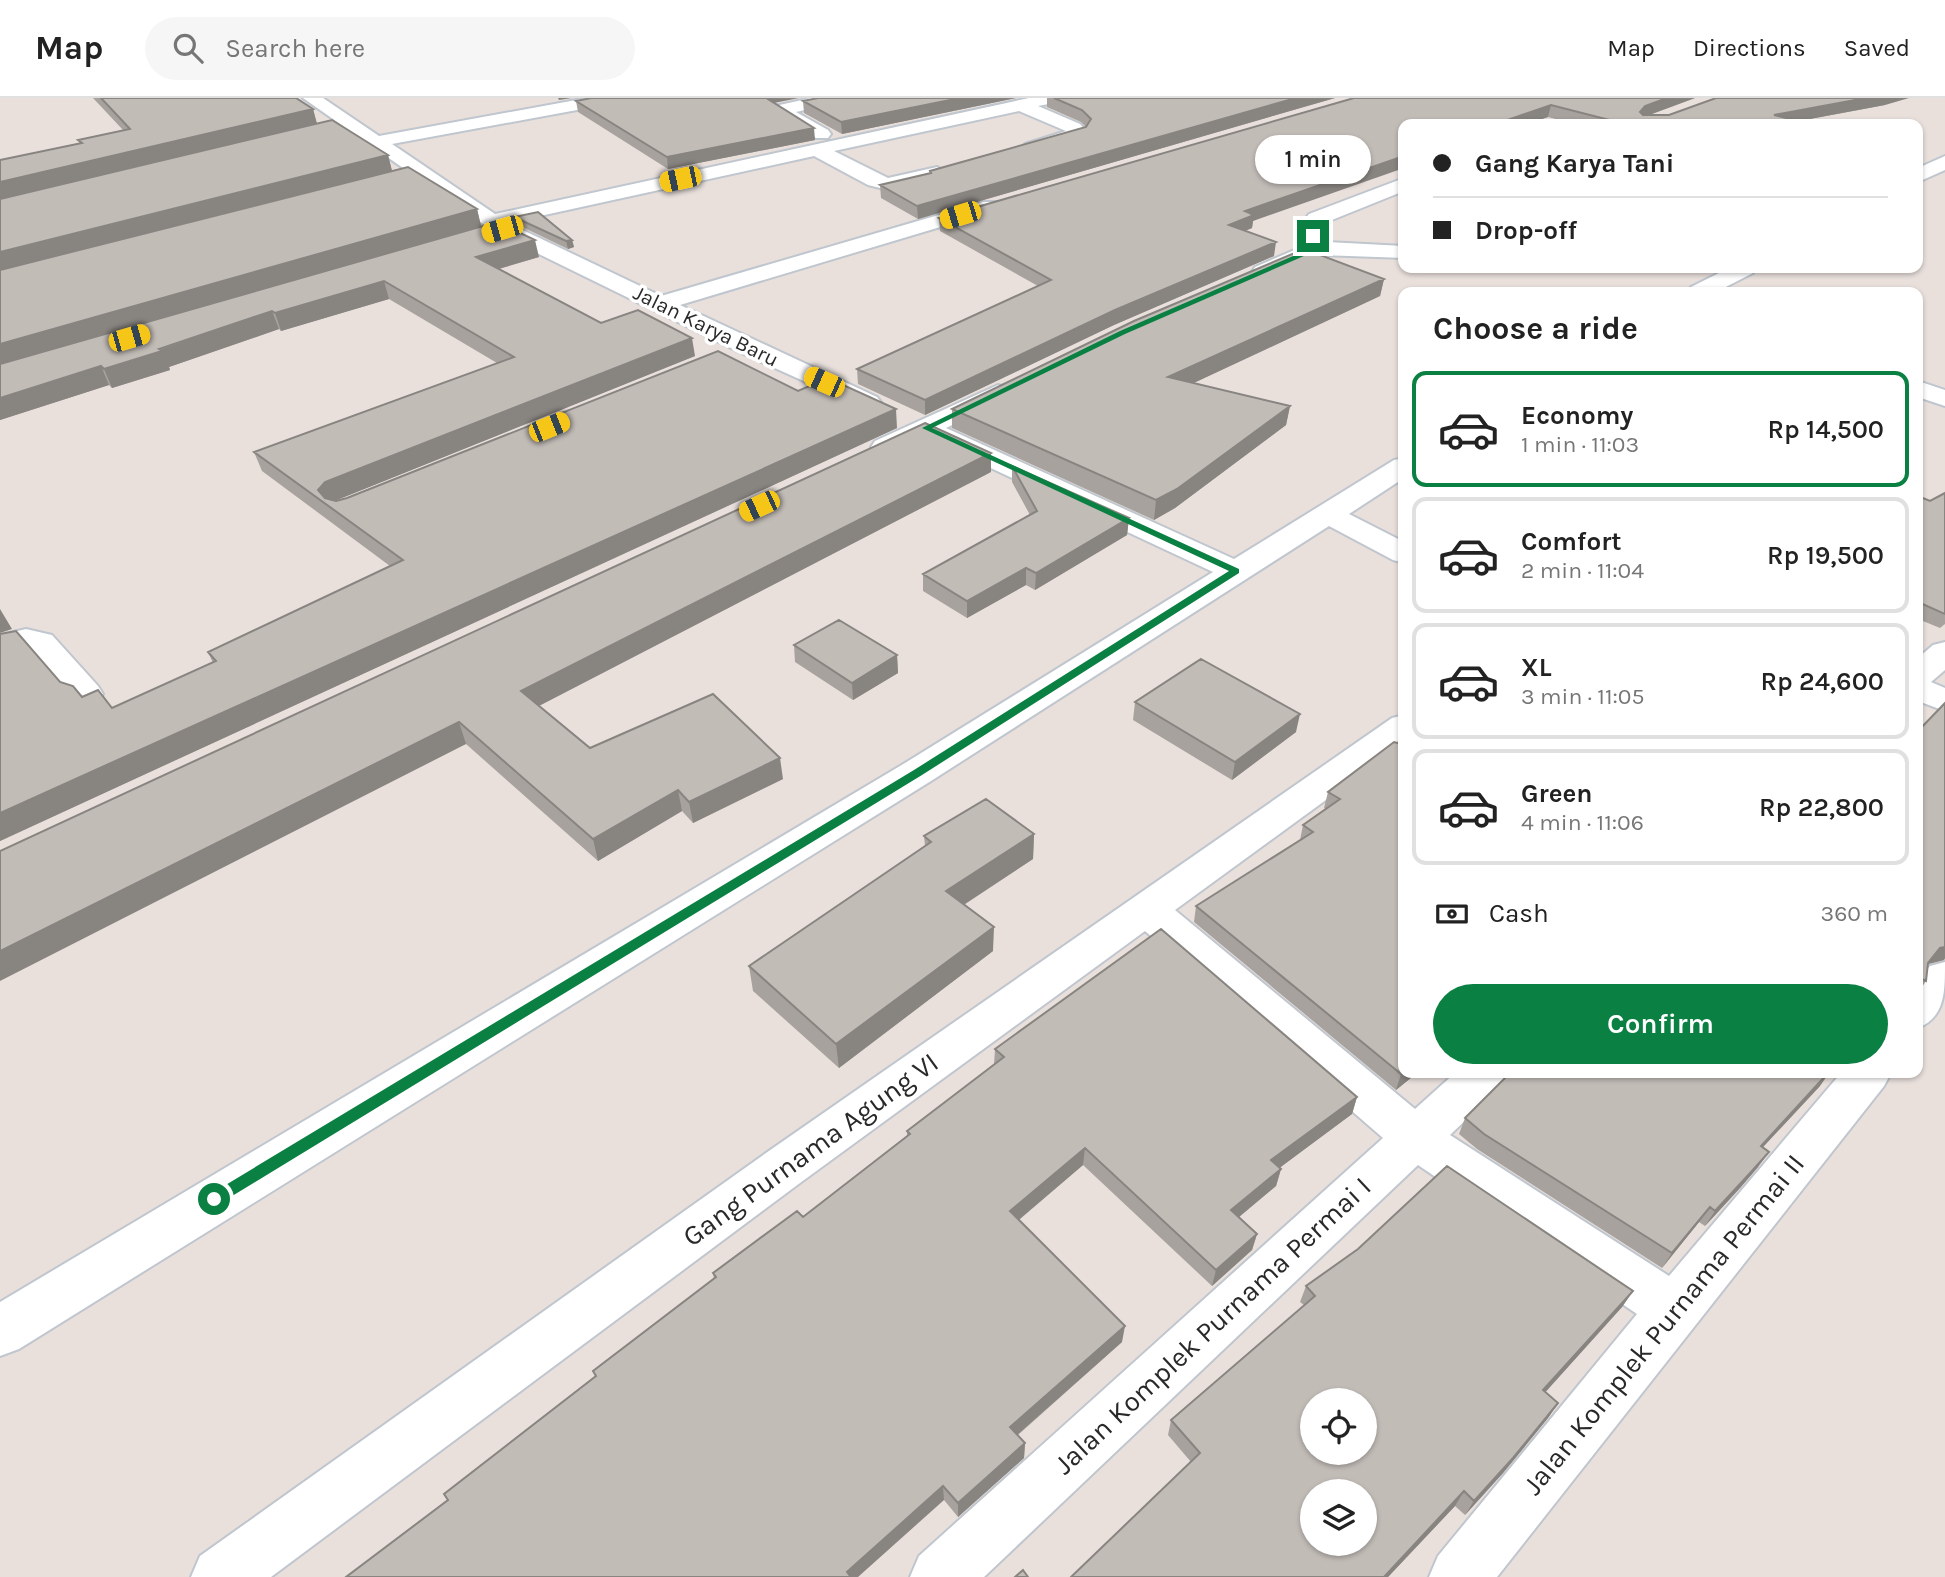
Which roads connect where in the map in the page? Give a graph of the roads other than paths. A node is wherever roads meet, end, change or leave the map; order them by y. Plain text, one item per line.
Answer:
1 (615, 98) edge
2 (834, 98) edge
3 (322, 99) edge
4 (1036, 100) edge
5 (375, 142) junction
6 (840, 144) junction
7 (816, 149) junction
8 (1011, 153) edge
9 (1945, 163) edge
10 (960, 167) edge
11 (420, 172) junction
12 (1923, 174) edge
13 (394, 178) edge
14 (1398, 186) edge
15 (1012, 199) edge
16 (490, 229) junction
17 (1318, 248) junction
18 (1398, 251) edge
19 (1735, 273) edge
20 (1245, 280) edge
21 (1709, 287) edge
22 (660, 304) junction
23 (748, 347) junction
24 (715, 361) edge
25 (1012, 386) edge
26 (1923, 391) edge
27 (1945, 398) edge
28 (905, 418) junction
29 (860, 458) edge
30 (1398, 470) edge
31 (1327, 514) junction
32 (1398, 551) edge
33 (1236, 571) junction
34 (0, 645) edge
35 (1945, 652) edge
36 (1923, 672) edge
37 (1923, 692) edge
38 (86, 694) edge
39 (1945, 701) edge
40 (1398, 730) edge
41 (1145, 908) junction
42 (1945, 978) edge
43 (1923, 1005) edge
44 (1480, 1078) edge
45 (1864, 1078) edge
46 (1415, 1137) junction
47 (1674, 1309) junction
48 (0, 1331) edge
49 (221, 1577) edge
50 (940, 1577) edge
51 (1459, 1577) edge

1 - 5 street
2 - 6 street
3 - 5 street, Jalan Karya Baru
4 - 6 street
4 - 8 street
5 - 11 street, Jalan Karya Baru
6 - 7 street
7 - 10 street
7 - 16 street
9 - 12 street
11 - 13 street
11 - 16 street, Jalan Karya Baru
14 - 17 street
15 - 22 street
16 - 22 street, Jalan Karya Baru
17 - 18 street
17 - 20 street
19 - 21 street
22 - 23 street, Jalan Karya Baru
23 - 24 street
23 - 28 street, Jalan Karya Baru
25 - 28 street
26 - 27 street
28 - 29 street
28 - 33 street, Jalan Karya Baru
30 - 31 street
31 - 32 street
31 - 33 street
33 - 48 street
34 - 38 street
35 - 36 street
37 - 39 street
40 - 41 street, Gang Purnama Agung VI
41 - 46 street
41 - 49 street, Gang Purnama Agung VI
42 - 43 street
44 - 46 street, Jalan Komplek Purnama Permai I
45 - 47 street, Jalan Komplek Purnama Permai II
46 - 47 street
46 - 50 street, Jalan Komplek Purnama Permai I
47 - 51 street, Jalan Komplek Purnama Permai II

